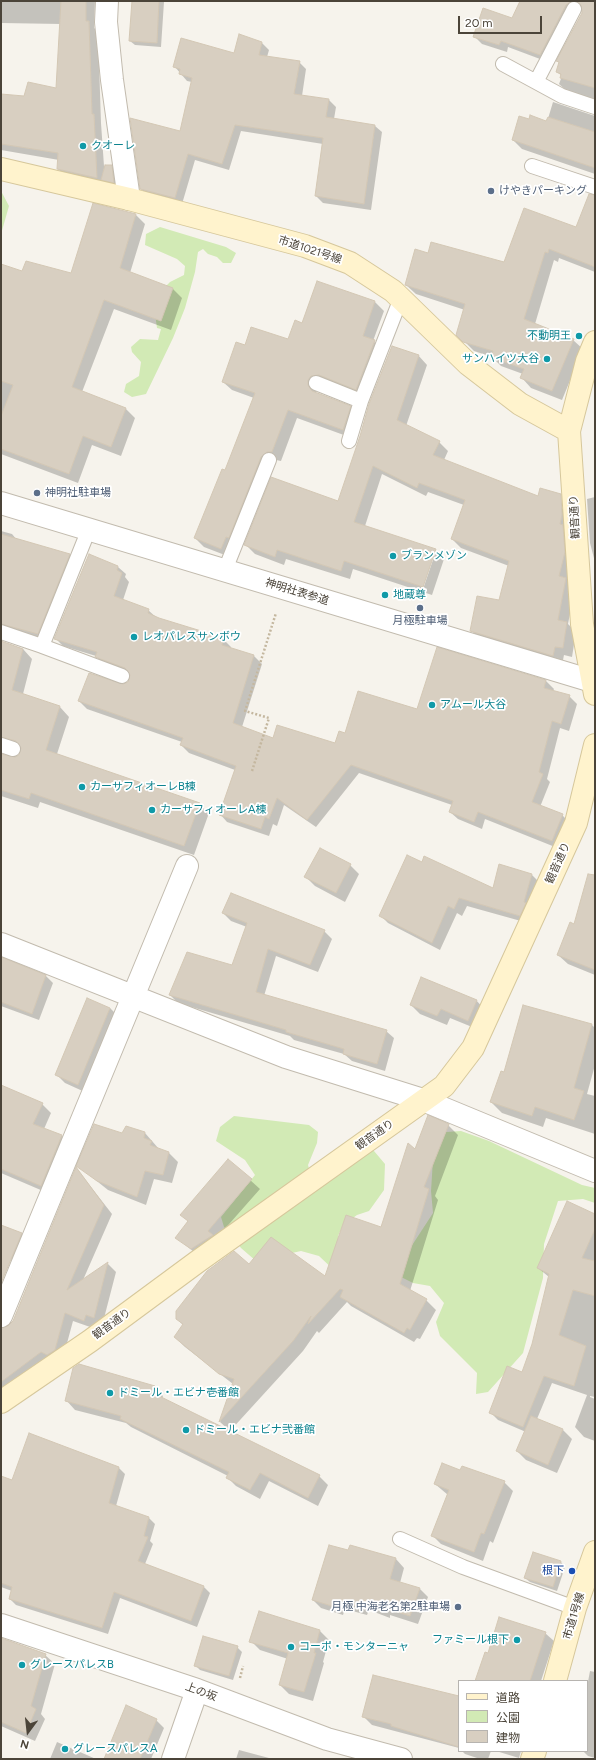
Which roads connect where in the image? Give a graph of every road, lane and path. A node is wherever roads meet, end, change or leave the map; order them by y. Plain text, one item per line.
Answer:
1 (107, 1) edge
2 (574, 9) dead end
3 (503, 64) dead end
4 (536, 82) junction
5 (595, 107) edge
6 (532, 166) dead end
7 (1, 169) edge
8 (595, 187) edge
9 (129, 199) junction
10 (401, 298) junction
11 (595, 342) edge
12 (316, 382) dead end
13 (361, 401) junction
14 (569, 431) junction
15 (348, 441) dead end
16 (269, 460) dead end
17 (1, 503) edge
18 (89, 529) junction
19 (225, 570) junction
20 (284, 588) junction
21 (588, 622) edge
22 (1, 632) edge
23 (42, 646) junction
24 (122, 676) dead end
25 (594, 687) edge
26 (595, 745) edge
27 (252, 771) dead end
28 (591, 777) edge
29 (187, 866) dead end
30 (1, 944) edge
31 (134, 998) junction
32 (423, 1100) junction
33 (595, 1171) edge
34 (1, 1316) edge
35 (1, 1402) edge
36 (400, 1539) dead end
37 (595, 1552) edge
38 (575, 1608) junction
39 (1, 1625) edge
40 (555, 1680) edge
41 (197, 1690) junction
42 (173, 1759) edge
43 (401, 1759) edge

1 - 9 street
2 - 4 lane
3 - 4 lane
4 - 5 lane
6 - 8 lane
7 - 9 main road, 市道1021号線
9 - 10 main road, 市道1021号線
10 - 13 lane
10 - 14 main road, 市道1021号線
11 - 14 main road, 観音通り
12 - 13 lane
13 - 15 lane
14 - 21 main road, 観音通り
16 - 19 lane
17 - 18 street, 神明社表参道
18 - 19 street, 神明社表参道
18 - 23 lane
19 - 20 street, 神明社表参道
20 - 25 street, 神明社表参道
20 - 27 path
21 - 25 main road, 観音通り
22 - 23 lane
23 - 24 lane
26 - 28 main road, 観音通り
28 - 32 main road, 観音通り
29 - 31 street
30 - 31 street
31 - 32 street
31 - 34 street
32 - 33 street
32 - 35 main road, 観音通り
36 - 38 lane
37 - 38 main road, 市道1号線
38 - 40 main road, 市道1号線
39 - 41 street, 上の坂
41 - 42 street
41 - 43 street, 上の坂

